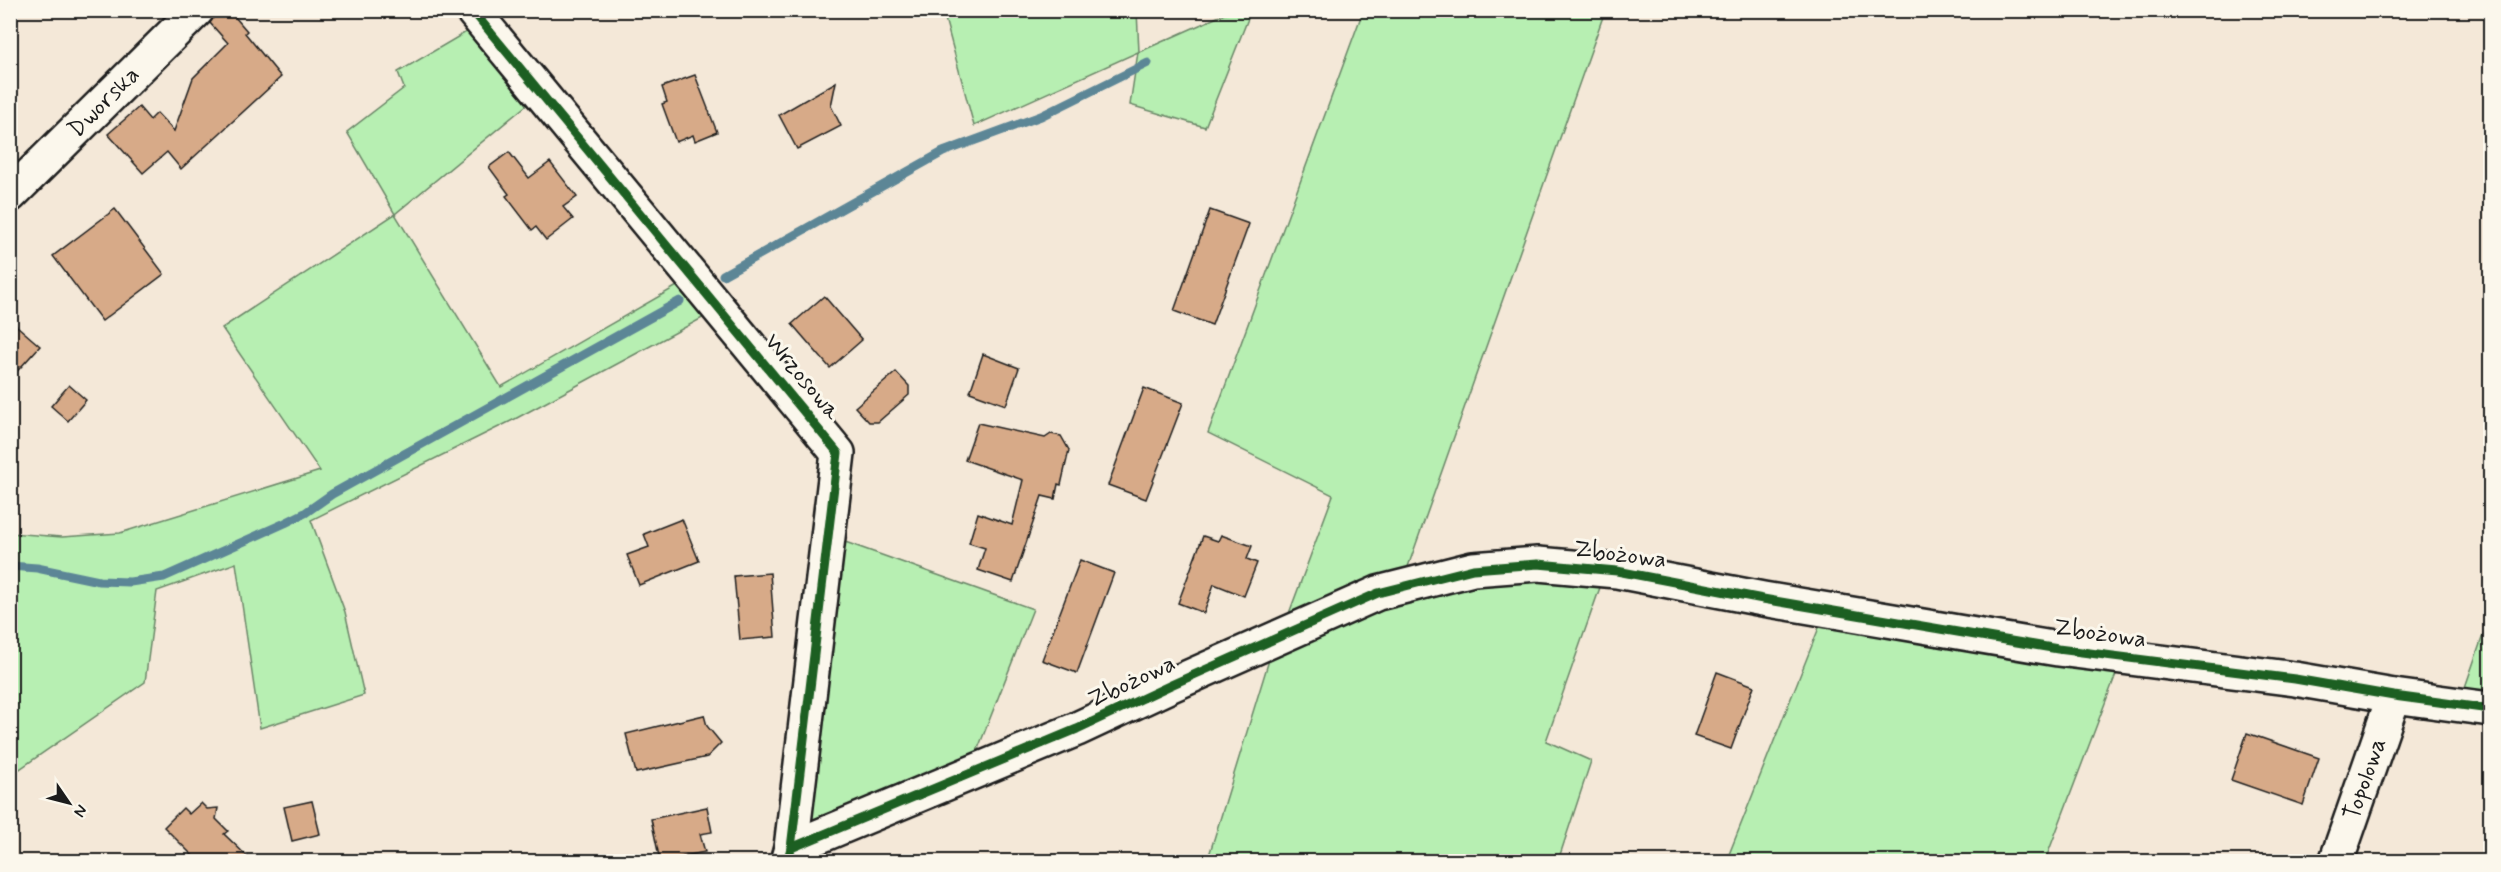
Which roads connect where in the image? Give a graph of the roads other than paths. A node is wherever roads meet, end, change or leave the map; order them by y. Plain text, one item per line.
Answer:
1 (197, 10) edge
2 (472, 10) edge
3 (10, 195) edge
4 (2394, 696) junction
5 (2490, 709) edge
6 (789, 855) edge
7 (2336, 861) edge

1 - 3 street, Dworska
2 - 6 street, Wrzosowa
4 - 5 street, Zbożowa
4 - 6 street, Zbożowa
4 - 7 street, Topolowa

